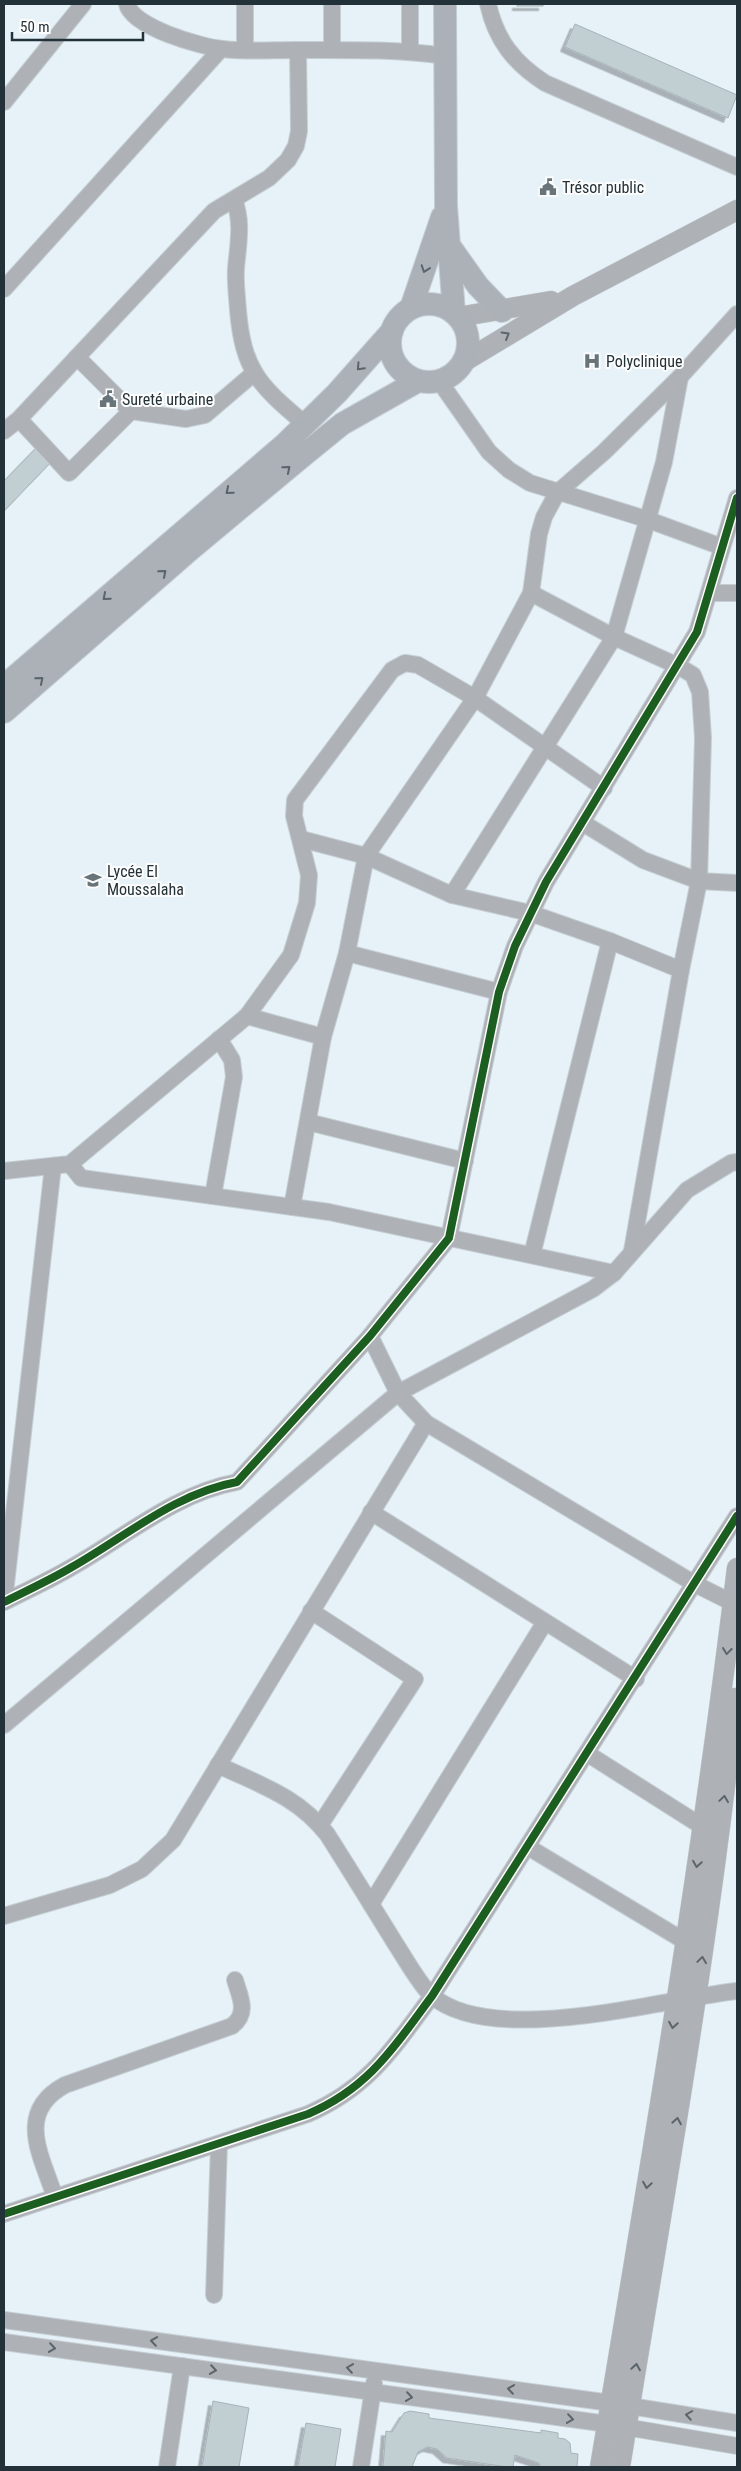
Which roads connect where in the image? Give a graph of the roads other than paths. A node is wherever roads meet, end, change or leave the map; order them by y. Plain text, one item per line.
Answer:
1 (84, 4) edge
2 (127, 4) edge
3 (245, 4) edge
4 (332, 4) edge
5 (410, 4) edge
6 (445, 4) edge
7 (488, 4) edge
8 (222, 49) junction
9 (245, 50) junction
10 (298, 50) junction
11 (332, 50) junction
12 (410, 51) junction
13 (445, 56) junction
14 (4, 102) edge
15 (737, 167) edge
16 (234, 200) junction
17 (446, 206) junction
18 (737, 210) edge
19 (448, 244) junction
20 (4, 289) edge
21 (573, 296) junction
22 (411, 308) junction
23 (502, 311) junction
24 (737, 314) edge
25 (456, 315) junction
26 (392, 330) junction
27 (77, 357) junction
28 (465, 360) junction
29 (254, 373) junction
30 (680, 377) junction
31 (429, 381) junction
32 (130, 411) junction
33 (19, 419) junction
34 (305, 424) junction
35 (4, 431) edge
36 (557, 493) junction
37 (737, 498) edge
38 (646, 519) junction
39 (722, 547) junction
40 (531, 592) junction
41 (709, 593) junction
42 (737, 593) edge
43 (614, 638) junction
44 (678, 666) junction
45 (4, 686) edge
46 (475, 698) junction
47 (4, 712) edge
48 (544, 747) junction
49 (604, 788) junction
50 (583, 823) junction
51 (301, 840) junction
52 (366, 856) junction
53 (699, 880) junction
54 (737, 883) edge
55 (452, 895) junction
56 (530, 914) junction
57 (610, 941) junction
58 (348, 953) junction
59 (680, 970) junction
60 (499, 992) junction
61 (246, 1016) junction
62 (323, 1037) junction
63 (219, 1039) junction
64 (308, 1122) junction
65 (465, 1161) junction
66 (737, 1162) edge
67 (70, 1164) junction
68 (53, 1166) junction
69 (4, 1171) edge
70 (213, 1196) junction
71 (292, 1207) junction
72 (449, 1238) junction
73 (632, 1252) junction
74 (532, 1255) junction
75 (614, 1273) junction
76 (370, 1336) junction
77 (398, 1393) junction
78 (426, 1423) junction
79 (370, 1512) junction
80 (737, 1516) edge
81 (737, 1568) edge
82 (695, 1584) junction
83 (735, 1604) edge
84 (311, 1611) junction
85 (545, 1622) junction
86 (636, 1679) junction
87 (737, 1679) edge
88 (4, 1725) edge
89 (728, 1741) edge
90 (588, 1754) junction
91 (218, 1765) junction
92 (320, 1826) junction
93 (703, 1827) junction
94 (528, 1847) junction
95 (371, 1904) junction
96 (4, 1916) edge
97 (686, 1942) junction
98 (235, 1980) dead end
99 (737, 1991) edge
100 (432, 1996) junction
101 (697, 1996) junction
102 (677, 2000) junction
103 (218, 2144) junction
104 (55, 2197) junction
105 (4, 2214) edge
106 (214, 2295) dead end
107 (4, 2320) edge
108 (4, 2342) edge
109 (182, 2366) junction
110 (376, 2371) junction
111 (372, 2392) junction
112 (620, 2404) junction
113 (737, 2422) edge
114 (617, 2426) junction
115 (737, 2446) edge
116 (167, 2467) edge
117 (361, 2467) edge
118 (600, 2467) edge
119 (620, 2467) edge

1 - 14 street
2 - 8 street
3 - 9 street
4 - 11 street
5 - 12 street
6 - 13 main road
7 - 15 street
8 - 9 street
8 - 20 street
9 - 10 street
10 - 11 street
10 - 16 street
11 - 12 street
12 - 13 street
13 - 17 main road
16 - 27 street
16 - 29 street
17 - 19 main road
17 -> 22 main road
18 - 21 street
19 - 23 main road
19 - 25 main road
21 - 23 street
28 -> 21 street
22 - 25 main road
22 - 26 main road
23 - 25 street
24 - 30 street
25 - 28 main road
26 - 31 main road
26 -> 34 main road
27 - 32 street
27 - 33 street
28 - 31 main road
29 - 32 street
29 - 34 street
30 - 36 street
30 - 38 street
31 - 36 street
47 -> 31 main road
32 - 33 street
33 - 35 street
34 -> 45 main road
36 - 38 street
36 - 40 street
37 - 39 street
38 - 39 street
38 - 43 street
39 - 41 street
40 - 43 street
40 - 46 street
41 - 42 street
41 - 44 street
43 - 44 street
43 - 48 street
44 - 49 street
44 - 53 street
46 - 48 street
46 - 51 street
46 - 52 street
48 - 49 street
48 - 55 street
49 - 50 street
50 - 53 street
50 - 56 street
51 - 52 street
51 - 61 street
52 - 55 street
52 - 58 street
53 - 54 street
53 - 59 street
55 - 56 street
56 - 57 street
56 - 60 street
57 - 59 street
57 - 74 street
58 - 60 street
58 - 62 street
59 - 73 street
60 - 65 street
61 - 62 street
61 - 63 street
62 - 64 street
63 - 67 street
63 - 70 street
64 - 65 street
64 - 71 street
65 - 72 street
66 - 73 street
67 - 68 street
67 - 70 street
68 - 69 street
68 - 76 street
70 - 71 street
71 - 72 street
72 - 74 street
72 - 76 street
73 - 75 street
74 - 75 street
75 - 77 street
76 - 77 street
77 - 78 street
77 - 88 street
78 - 79 street
78 - 82 street
79 - 84 street
79 - 85 street
80 - 82 street
81 - 83 street
82 - 83 street
82 - 86 street
83 -> 89 street
84 - 91 street
84 - 92 street
85 - 86 street
85 - 95 street
86 - 90 street
87 - 89 street
89 - 93 street
101 -> 89 street
90 - 93 street
90 - 94 street
91 - 92 street
91 - 96 street
92 - 95 street
93 -> 97 street
94 - 97 street
94 - 100 street
95 - 100 street
97 - 102 street
98 - 104 street
99 - 101 street
100 - 102 street
100 - 103 street
101 - 102 street
112 -> 101 street
102 -> 112 street
103 - 104 street
103 - 106 street
104 - 105 street
110 -> 107 street
108 -> 109 street
109 -> 111 street
109 - 116 street
110 - 111 street
112 -> 110 street
111 -> 114 street
111 - 117 street
113 -> 112 street
112 - 114 street
114 - 115 street
114 - 118 street
114 - 119 street

